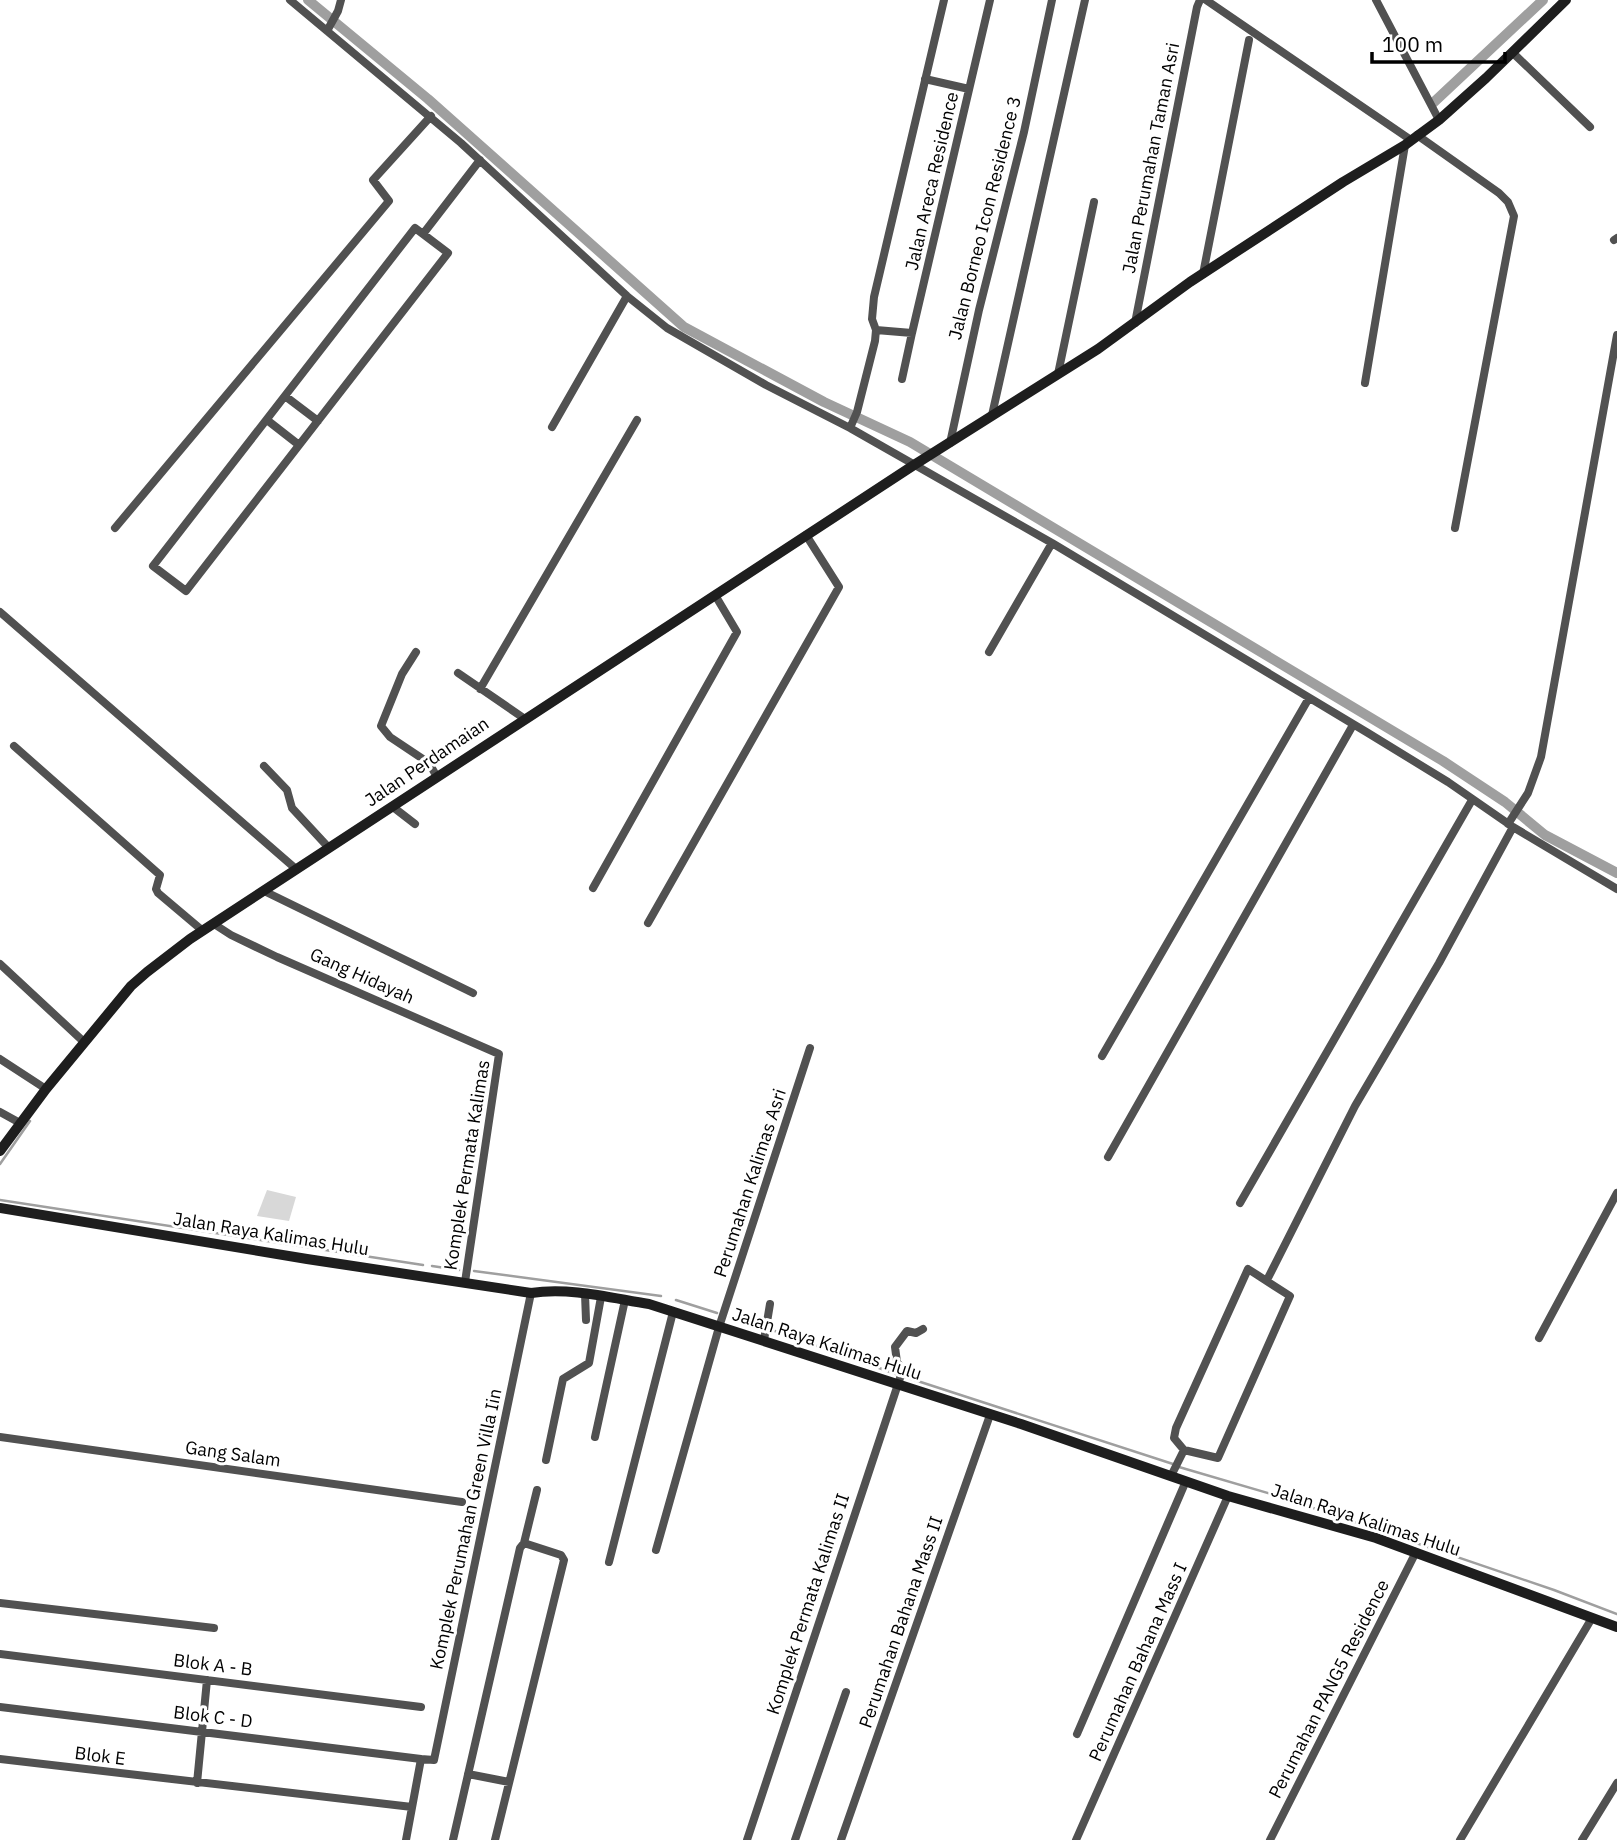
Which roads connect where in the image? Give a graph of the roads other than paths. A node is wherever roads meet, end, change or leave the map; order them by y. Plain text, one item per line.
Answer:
1 (290, 0) edge
2 (341, 0) edge
3 (944, 0) edge
4 (990, 0) edge
5 (1052, 0) edge
6 (1085, 0) edge
7 (1203, 0) edge
8 (1376, 0) edge
9 (1566, 0) edge
10 (330, 27) junction
11 (1249, 40) dead end
12 (1513, 52) junction
13 (925, 79) junction
14 (969, 89) junction
15 (431, 116) junction
16 (1437, 117) junction
17 (1590, 127) dead end
18 (1411, 140) junction
19 (480, 160) junction
20 (1094, 202) dead end
21 (423, 234) junction
22 (1203, 274) junction
23 (627, 296) junction
24 (1135, 323) junction
25 (876, 330) junction
26 (912, 333) junction
27 (1617, 335) edge
28 (1058, 374) junction
29 (902, 379) dead end
30 (1365, 383) dead end
31 (285, 396) junction
32 (992, 415) junction
33 (267, 420) junction
34 (318, 421) junction
35 (637, 421) dead end
36 (552, 427) dead end
37 (850, 428) junction
38 (950, 443) junction
39 (299, 445) junction
40 (919, 462) junction
41 (115, 528) dead end
42 (1455, 528) dead end
43 (806, 536) junction
44 (1052, 543) junction
45 (715, 595) junction
46 (0, 612) edge
47 (416, 652) dead end
48 (989, 652) dead end
49 (458, 673) dead end
50 (480, 689) junction
51 (1309, 698) junction
52 (524, 719) junction
53 (1353, 725) junction
54 (14, 746) dead end
55 (264, 766) dead end
56 (437, 777) junction
57 (1472, 800) junction
58 (393, 807) junction
59 (1511, 823) junction
60 (415, 824) dead end
61 (329, 848) junction
62 (296, 869) junction
63 (593, 888) dead end
64 (1617, 889) edge
65 (264, 891) junction
66 (648, 923) dead end
67 (214, 924) junction
68 (203, 931) junction
69 (0, 964) edge
70 (473, 993) dead end
71 (84, 1042) junction
72 (810, 1048) dead end
73 (499, 1054) joint
74 (1102, 1056) dead end
75 (0, 1059) edge
76 (46, 1089) junction
77 (0, 1112) edge
78 (20, 1124) junction
79 (2, 1145) edge
80 (1108, 1157) dead end
81 (1617, 1194) edge
82 (1240, 1203) dead end
83 (0, 1208) edge
84 (1267, 1280) junction
85 (465, 1282) junction
86 (531, 1293) junction
87 (585, 1294) junction
88 (601, 1297) junction
89 (625, 1300) junction
90 (770, 1304) dead end
91 (673, 1312) junction
92 (586, 1320) dead end
93 (719, 1328) junction
94 (923, 1329) dead end
95 (1539, 1338) dead end
96 (764, 1340) junction
97 (899, 1379) junction
98 (990, 1415) junction
99 (0, 1437) edge
100 (595, 1437) dead end
101 (1184, 1450) junction
102 (546, 1460) dead end
103 (1175, 1469) junction
104 (1186, 1481) junction
105 (537, 1490) dead end
106 (1228, 1496) junction
107 (462, 1502) dead end
108 (524, 1543) junction
109 (656, 1550) dead end
110 (1416, 1552) junction
111 (609, 1563) dead end
112 (0, 1603) edge
113 (1592, 1618) junction
114 (1617, 1627) edge
115 (214, 1628) dead end
116 (0, 1654) edge
117 (207, 1680) junction
118 (846, 1692) dead end
119 (0, 1707) edge
120 (421, 1707) dead end
121 (202, 1731) junction
122 (1077, 1734) dead end
123 (0, 1759) edge
124 (421, 1759) junction
125 (468, 1774) junction
126 (509, 1782) junction
127 (197, 1783) junction
128 (1617, 1783) edge
129 (412, 1807) junction
130 (406, 1840) edge
131 (453, 1840) edge
132 (495, 1840) edge
133 (747, 1840) edge
134 (795, 1840) edge
135 (841, 1840) edge
136 (1076, 1840) edge
137 (1270, 1840) edge
138 (1460, 1840) edge
139 (1582, 1840) edge

1 - 10 street
2 - 10 street
3 - 13 street, Jalan Areca Residence
4 - 14 street, Jalan Areca Residence
5 - 38 street, Jalan Borneo Icon Residence 3
6 - 32 street
7 - 18 street
7 - 24 street, Jalan Perumahan Taman Asri
8 - 16 street
9 - 12 street, Jalan Perdamaian
10 - 15 street
11 - 22 street
12 - 16 street, Jalan Perdamaian
12 - 17 street
13 - 14 street
13 - 25 street, Jalan Areca Residence
14 - 26 street, Jalan Areca Residence
15 - 19 street
15 - 41 street
16 - 18 street, Jalan Perdamaian
18 - 22 street, Jalan Perdamaian
18 - 30 street
18 - 42 street
19 - 21 street
19 - 23 street
20 - 28 street
21 - 31 street
21 - 34 street
22 - 24 street, Jalan Perdamaian
23 - 36 street
23 - 37 street
24 - 28 street, Jalan Perdamaian
25 - 26 street
25 - 37 street, Jalan Areca Residence
26 - 29 street, Jalan Areca Residence
27 - 59 street
28 - 32 street, Jalan Perdamaian
31 - 33 street
31 - 34 street
32 - 38 street, Jalan Perdamaian
33 - 39 street
33 - 39 street
34 - 39 street
35 - 50 street
37 - 40 street
38 - 40 street, Jalan Perdamaian
40 - 43 street, Jalan Perdamaian
40 - 44 street
43 - 45 street, Jalan Perdamaian
43 - 66 street
44 - 48 street
44 - 51 street
45 - 52 street, Jalan Perdamaian
45 - 63 street
46 - 62 street
47 - 56 street
49 - 50 street
50 - 52 street
51 - 53 street
51 - 74 street
52 - 56 street, Jalan Perdamaian
53 - 57 street
53 - 80 street
54 - 68 street
55 - 61 street
56 - 58 street, Jalan Perdamaian
57 - 59 street
57 - 82 street
58 - 60 street
58 - 61 street, Jalan Perdamaian
59 - 64 street
59 - 84 street
61 - 62 street, Jalan Perdamaian
62 - 65 street, Jalan Perdamaian
65 - 67 street, Jalan Perdamaian
65 - 70 street
67 - 68 street, Jalan Perdamaian
67 - 73 street, Gang Hidayah
68 - 71 street, Jalan Perdamaian
69 - 71 street
71 - 76 street, Jalan Perdamaian
72 - 93 street, Perumahan Kalimas Asri
73 - 85 street, Komplek Permata Kalimas
75 - 76 street
76 - 78 street, Jalan Perdamaian
77 - 78 street
78 - 79 street, Jalan Perdamaian
81 - 95 street
83 - 85 street, Jalan Raya Kalimas Hulu
84 - 101 street
84 - 101 street
85 - 86 street, Jalan Raya Kalimas Hulu
86 - 87 street, Jalan Raya Kalimas Hulu
86 - 124 street, Komplek Perumahan Green Villa Iin
87 - 88 street, Jalan Raya Kalimas Hulu
87 - 92 street
88 - 89 street, Jalan Raya Kalimas Hulu
88 - 102 street
89 - 91 street, Jalan Raya Kalimas Hulu
89 - 100 street
90 - 96 street
91 - 93 street, Jalan Raya Kalimas Hulu
91 - 111 street
93 - 96 street, Jalan Raya Kalimas Hulu
93 - 109 street, Perumahan Kalimas Asri
94 - 97 street
96 - 97 street, Jalan Raya Kalimas Hulu
97 - 98 street, Jalan Raya Kalimas Hulu
97 - 133 street, Komplek Permata Kalimas II
98 - 103 street, Jalan Raya Kalimas Hulu
98 - 135 street, Perumahan Bahana Mass II
99 - 107 street, Gang Salam
101 - 103 street
103 - 104 street, Jalan Raya Kalimas Hulu
104 - 106 street, Jalan Raya Kalimas Hulu
104 - 122 street
105 - 108 street
106 - 110 street, Jalan Raya Kalimas Hulu
106 - 136 street, Perumahan Bahana Mass I
108 - 125 street
108 - 126 street
110 - 113 street, Jalan Raya Kalimas Hulu
110 - 137 street, Perumahan PANG5 Residence
112 - 115 street
113 - 114 street, Jalan Raya Kalimas Hulu
113 - 138 street
116 - 117 street, Blok A - B
117 - 120 street, Blok A - B
117 - 121 street
118 - 134 street
119 - 121 street, Blok C - D
121 - 124 street, Blok C - D
121 - 127 street
123 - 127 street, Blok E
124 - 129 street
125 - 126 street
125 - 131 street
126 - 132 street
127 - 129 street, Blok E
128 - 139 street
129 - 130 street

